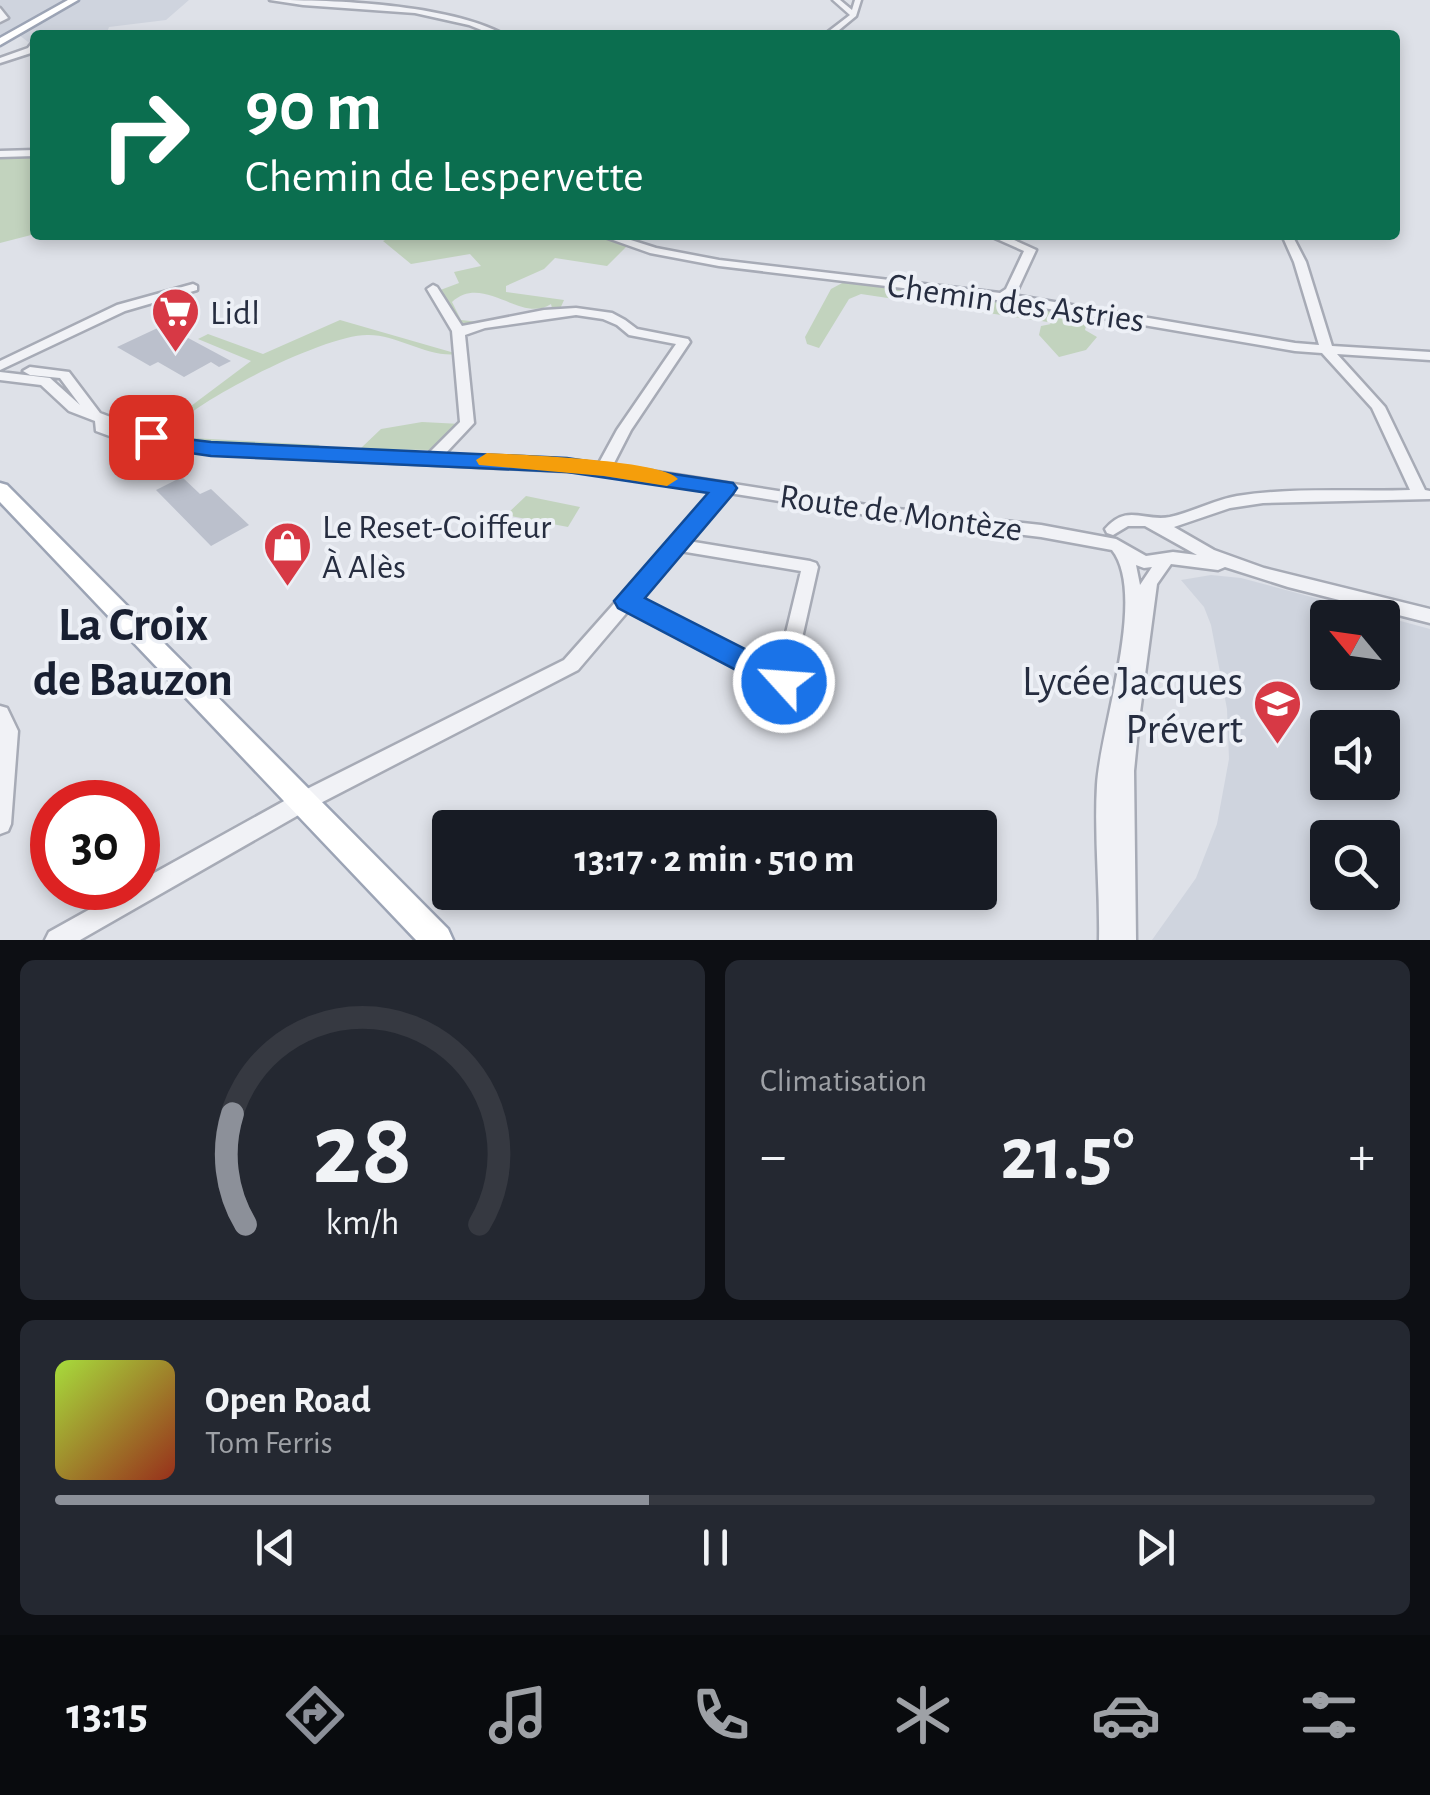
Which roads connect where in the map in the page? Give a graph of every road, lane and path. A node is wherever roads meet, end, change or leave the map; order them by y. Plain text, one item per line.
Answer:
1 (64, 0) edge
2 (74, 0) edge
3 (273, 0) edge
4 (836, 0) edge
5 (858, 0) edge
6 (0, 10) edge
7 (854, 15) junction
8 (0, 20) edge
9 (490, 30) edge
10 (834, 30) edge
11 (0, 39) edge
12 (30, 50) edge
13 (0, 62) edge
14 (30, 153) edge
15 (0, 154) edge
16 (621, 240) edge
17 (1005, 240) edge
18 (1289, 240) edge
19 (193, 288) dead end
20 (433, 288) dead end
21 (1002, 296) junction
22 (458, 333) junction
23 (1328, 350) junction
24 (1430, 356) edge
25 (0, 371) edge
26 (432, 458) junction
27 (604, 468) junction
28 (725, 488) junction
29 (0, 490) edge
30 (1425, 495) edge
31 (1168, 529) junction
32 (1118, 543) junction
33 (674, 544) junction
34 (1168, 560) junction
35 (1235, 566) junction
36 (628, 601) junction
37 (1430, 616) edge
38 (0, 714) edge
39 (302, 802) junction
40 (0, 824) edge
41 (58, 940) edge
42 (437, 940) edge
43 (1111, 940) edge
44 (1124, 940) edge

1 - 11 main road
2 - 11 main road
3 - 9 street
4 - 7 street
5 - 7 street
6 - 8 street
7 - 10 street
12 - 13 street
14 - 15 street
16 - 21 street, Chemin des Astries
17 - 21 street
18 - 23 street
19 - 25 street
20 - 22 street
21 - 23 street, Chemin des Astries
22 - 26 street
22 - 27 street
23 - 24 street, Chemin des Astries
23 - 30 street
25 - 26 street, Route de Montèze
26 - 27 street, Route de Montèze
27 - 28 street, Route de Montèze
28 - 32 street, Route de Montèze
28 - 33 street
29 - 39 main road
30 - 31 street
31 - 32 street
31 - 34 street
31 - 35 street
32 - 34 street, Route de Montèze
32 - 43 street
33 - 36 street
33 - 36 street
34 - 35 street, Route de Montèze
34 - 44 street
35 - 37 street
36 - 39 street
38 - 40 street
39 - 41 street
39 - 42 main road

